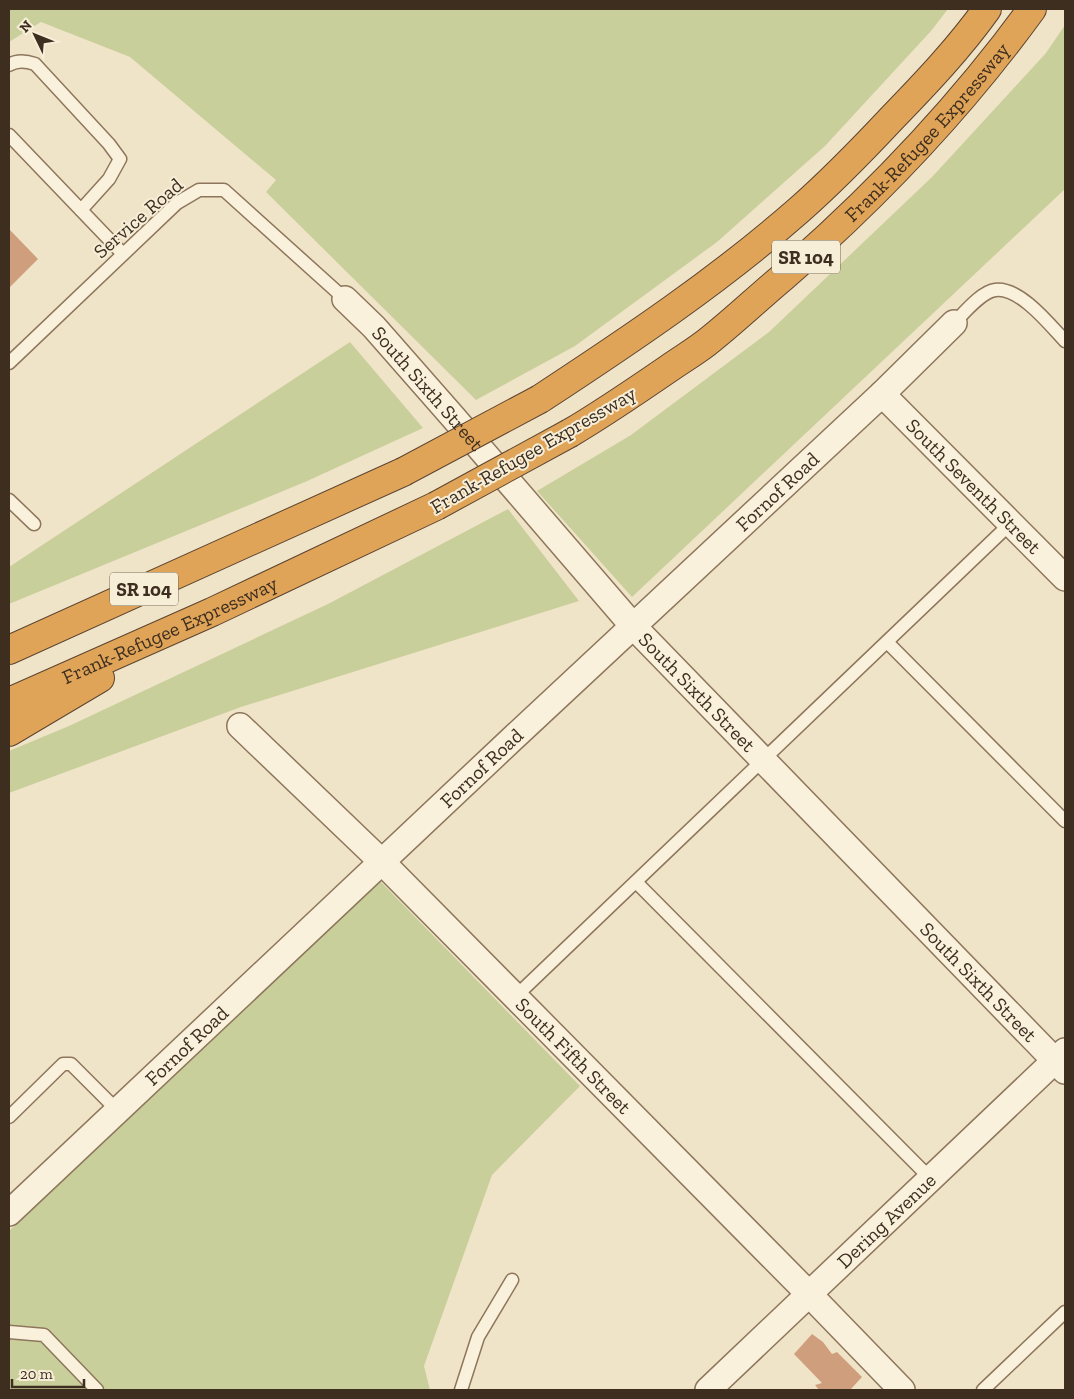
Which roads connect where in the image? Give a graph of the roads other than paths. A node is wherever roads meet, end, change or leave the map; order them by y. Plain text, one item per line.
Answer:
1 (1032, 9) edge
2 (981, 18) edge
3 (9, 65) edge
4 (9, 135) edge
5 (81, 210) junction
6 (123, 254) junction
7 (345, 299) joint
8 (954, 323) joint
9 (1065, 341) edge
10 (9, 363) edge
11 (882, 394) junction
12 (9, 500) edge
13 (1011, 523) junction
14 (34, 524) dead end
15 (1065, 578) edge
16 (212, 612) junction
17 (633, 626) junction
18 (887, 642) junction
19 (9, 650) edge
20 (9, 702) edge
21 (240, 726) dead end
22 (9, 732) edge
23 (763, 760) junction
24 (1065, 822) edge
25 (382, 862) junction
26 (636, 882) junction
27 (515, 997) junction
28 (1062, 1061) edge
29 (118, 1111) junction
30 (9, 1117) edge
31 (930, 1179) junction
32 (9, 1213) edge
33 (512, 1280) dead end
34 (809, 1294) junction
35 (1065, 1312) edge
36 (9, 1332) edge
37 (97, 1390) edge
38 (461, 1390) edge
39 (708, 1390) edge
40 (902, 1390) edge
41 (983, 1390) edge

1 - 16 highway, Frank-Refugee Expressway / SR 104, bridge
2 - 19 highway, Frank-Refugee Expressway / SR 104, bridge
3 - 5 lane
4 - 5 lane
5 - 6 lane
6 - 7 lane, Service Road
6 - 10 lane, Service Road
7 - 17 street, South Sixth Street
8 - 9 lane
8 - 11 street, Fornof Road
11 - 13 street, South Seventh Street
11 - 17 street, Fornof Road
12 - 14 lane
13 - 15 street, South Seventh Street
13 - 18 lane
16 - 20 highway, Frank-Refugee Expressway / SR 104
16 - 22 highway
17 - 23 street, South Sixth Street
17 - 25 street, Fornof Road
18 - 23 lane
18 - 24 lane
21 - 25 street, South Fifth Street
23 - 26 lane
23 - 28 street, South Sixth Street
25 - 27 street, South Fifth Street
25 - 29 street, Fornof Road
26 - 27 lane
26 - 31 lane
27 - 34 street, South Fifth Street
28 - 31 street, Dering Avenue
29 - 30 lane
29 - 32 street, Fornof Road
31 - 34 street, Dering Avenue
33 - 38 lane
34 - 39 street, Dering Avenue
34 - 40 street, South Fifth Street
35 - 41 lane
36 - 37 lane

